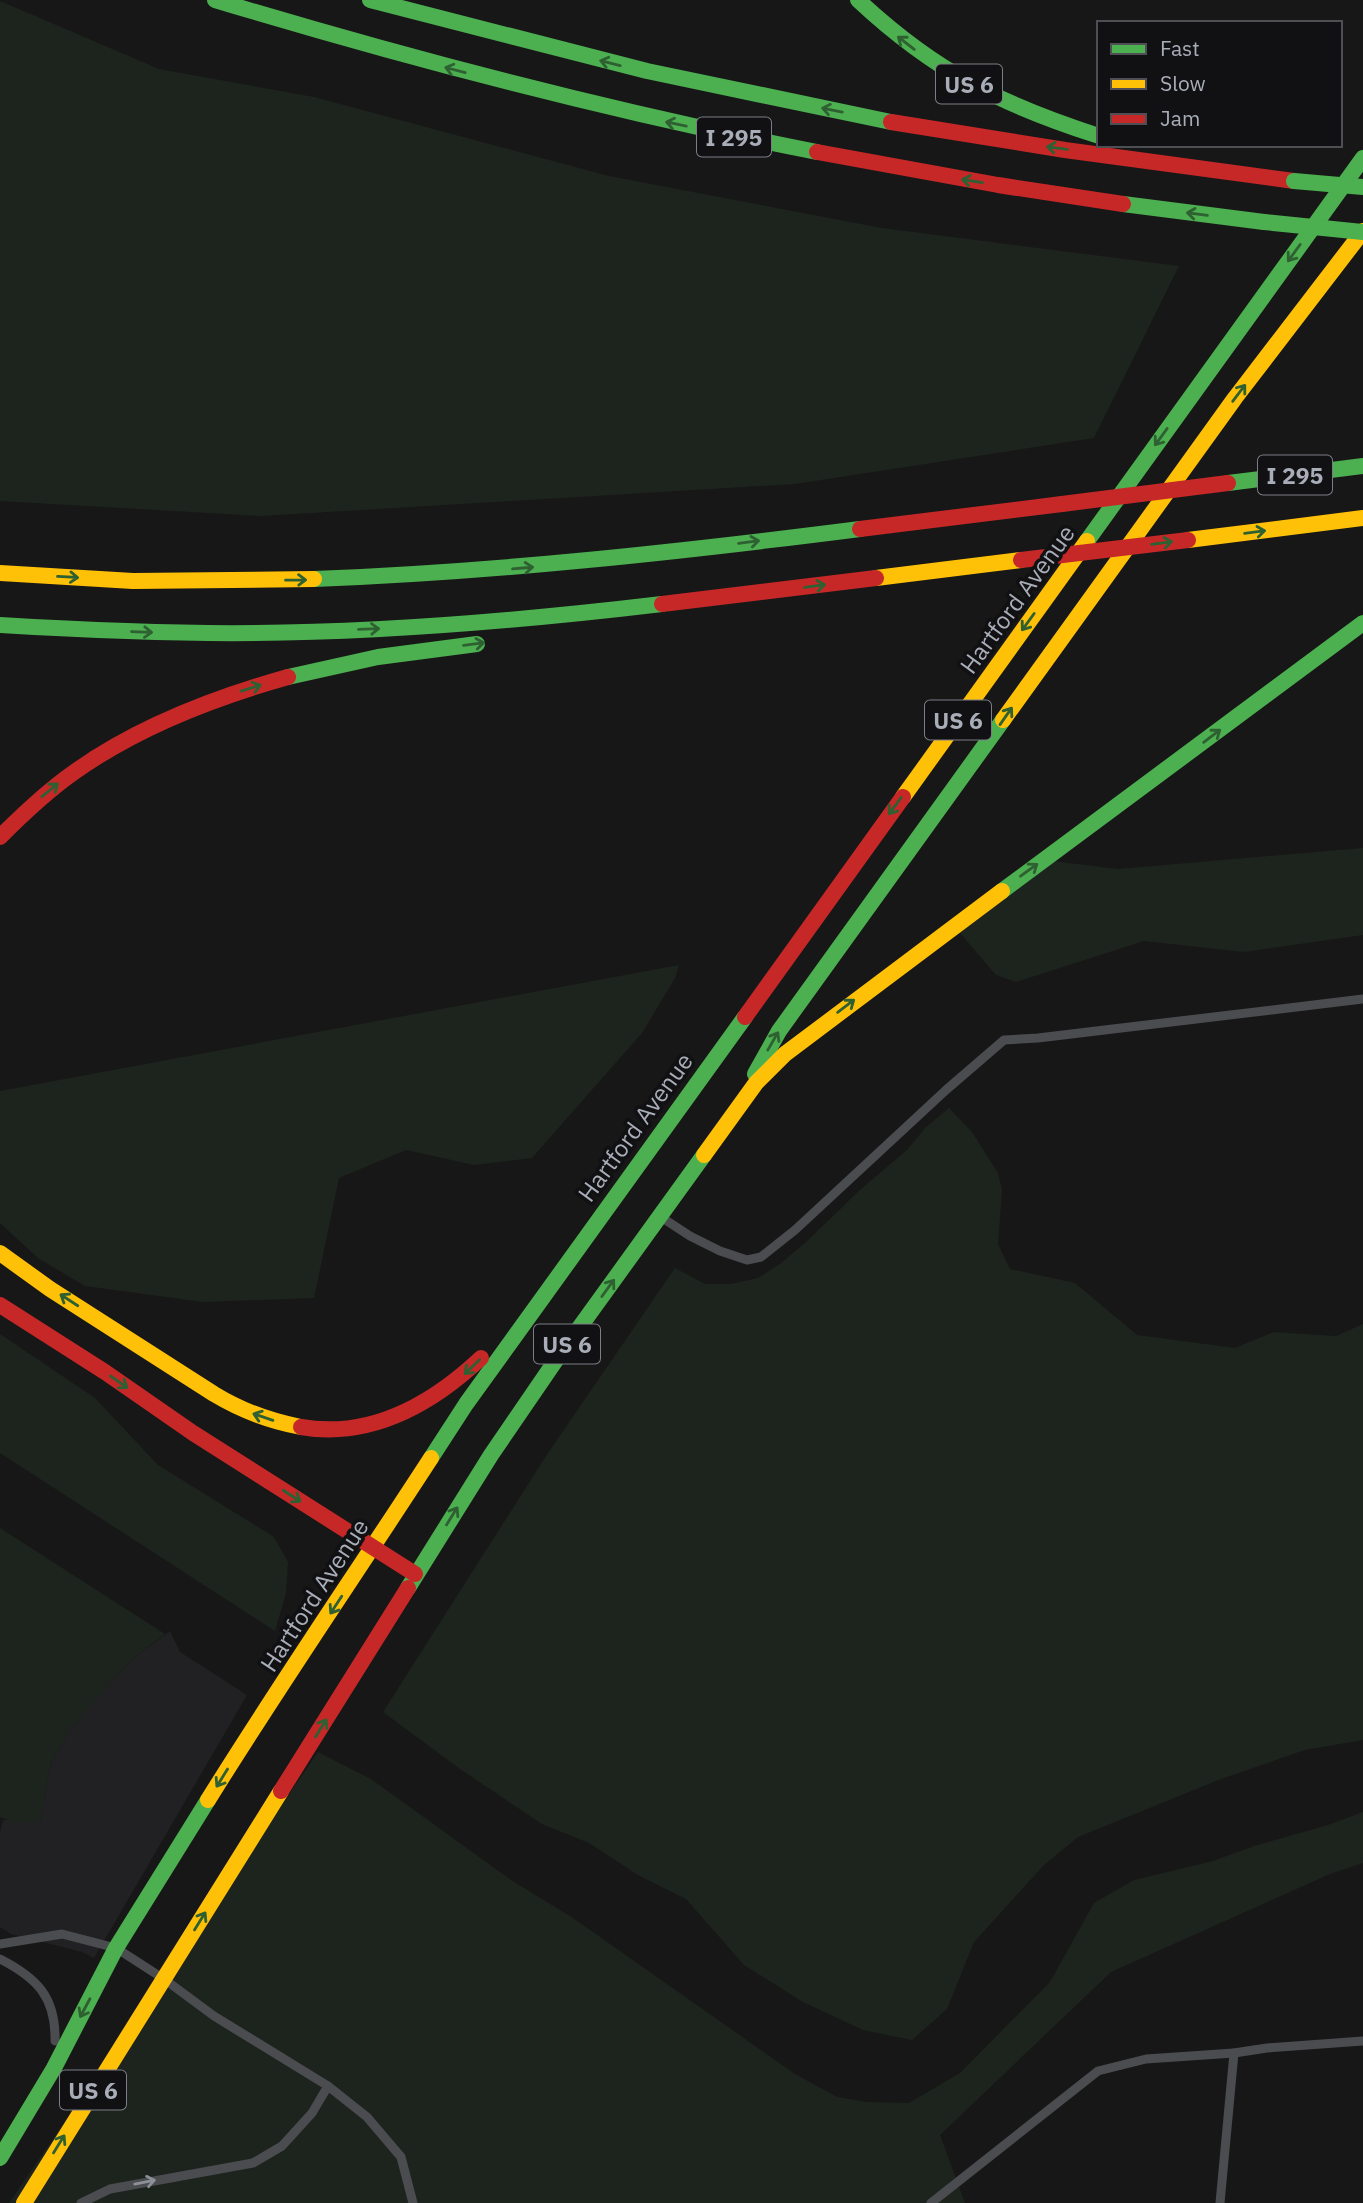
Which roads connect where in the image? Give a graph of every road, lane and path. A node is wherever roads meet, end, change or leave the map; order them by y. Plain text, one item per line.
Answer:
1 (215, 0) edge
2 (370, 0) edge
3 (858, 0) edge
4 (1097, 135) edge
5 (1145, 147) edge
6 (1363, 158) edge
7 (1294, 181) junction
8 (1363, 187) edge
9 (1363, 231) edge
10 (1363, 466) edge
11 (1363, 518) edge
12 (0, 573) edge
13 (778, 590) junction
14 (1363, 624) edge
15 (0, 625) edge
16 (584, 629) dead end
17 (499, 641) dead end
18 (0, 837) edge
19 (1363, 999) edge
20 (728, 1121) junction
21 (660, 1216) junction
22 (0, 1253) edge
23 (552, 1281) junction
24 (0, 1305) edge
25 (373, 1547) junction
26 (415, 1574) junction
27 (0, 1944) edge
28 (116, 1948) junction
29 (0, 1959) edge
30 (164, 1979) junction
31 (1363, 2041) edge
32 (1234, 2053) junction
33 (54, 2068) junction
34 (328, 2086) junction
35 (0, 2158) edge
36 (24, 2203) edge
37 (81, 2203) edge
38 (413, 2203) edge
39 (931, 2203) edge
40 (1220, 2203) edge

9 -> 1 main road, I 295, bridge
7 -> 2 main road
4 -> 3 main road, US 6
5 - 7 main road
6 -> 23 main road, Hartford Avenue / US 6
7 - 8 main road, bridge
20 -> 9 main road
12 -> 10 main road, I 295, bridge
13 -> 11 main road, bridge
15 -> 13 main road
13 - 16 main road
20 -> 14 main road, US 6
18 -> 17 main road
19 - 21 lane
20 - 21 main road, US 6
26 -> 21 main road, US 6
23 -> 22 main road
23 - 25 main road, Hartford Avenue / US 6
24 -> 25 main road
25 - 26 main road
25 -> 28 main road, Hartford Avenue / US 6
30 -> 26 main road, US 6
27 - 28 lane
28 - 30 lane
28 -> 33 main road, Hartford Avenue / US 6
29 - 33 lane
30 - 34 lane
36 -> 30 main road, US 6
31 - 32 lane
32 - 39 lane
32 - 40 lane
33 - 35 main road, Hartford Avenue / US 6
37 -> 34 lane
34 - 38 lane

